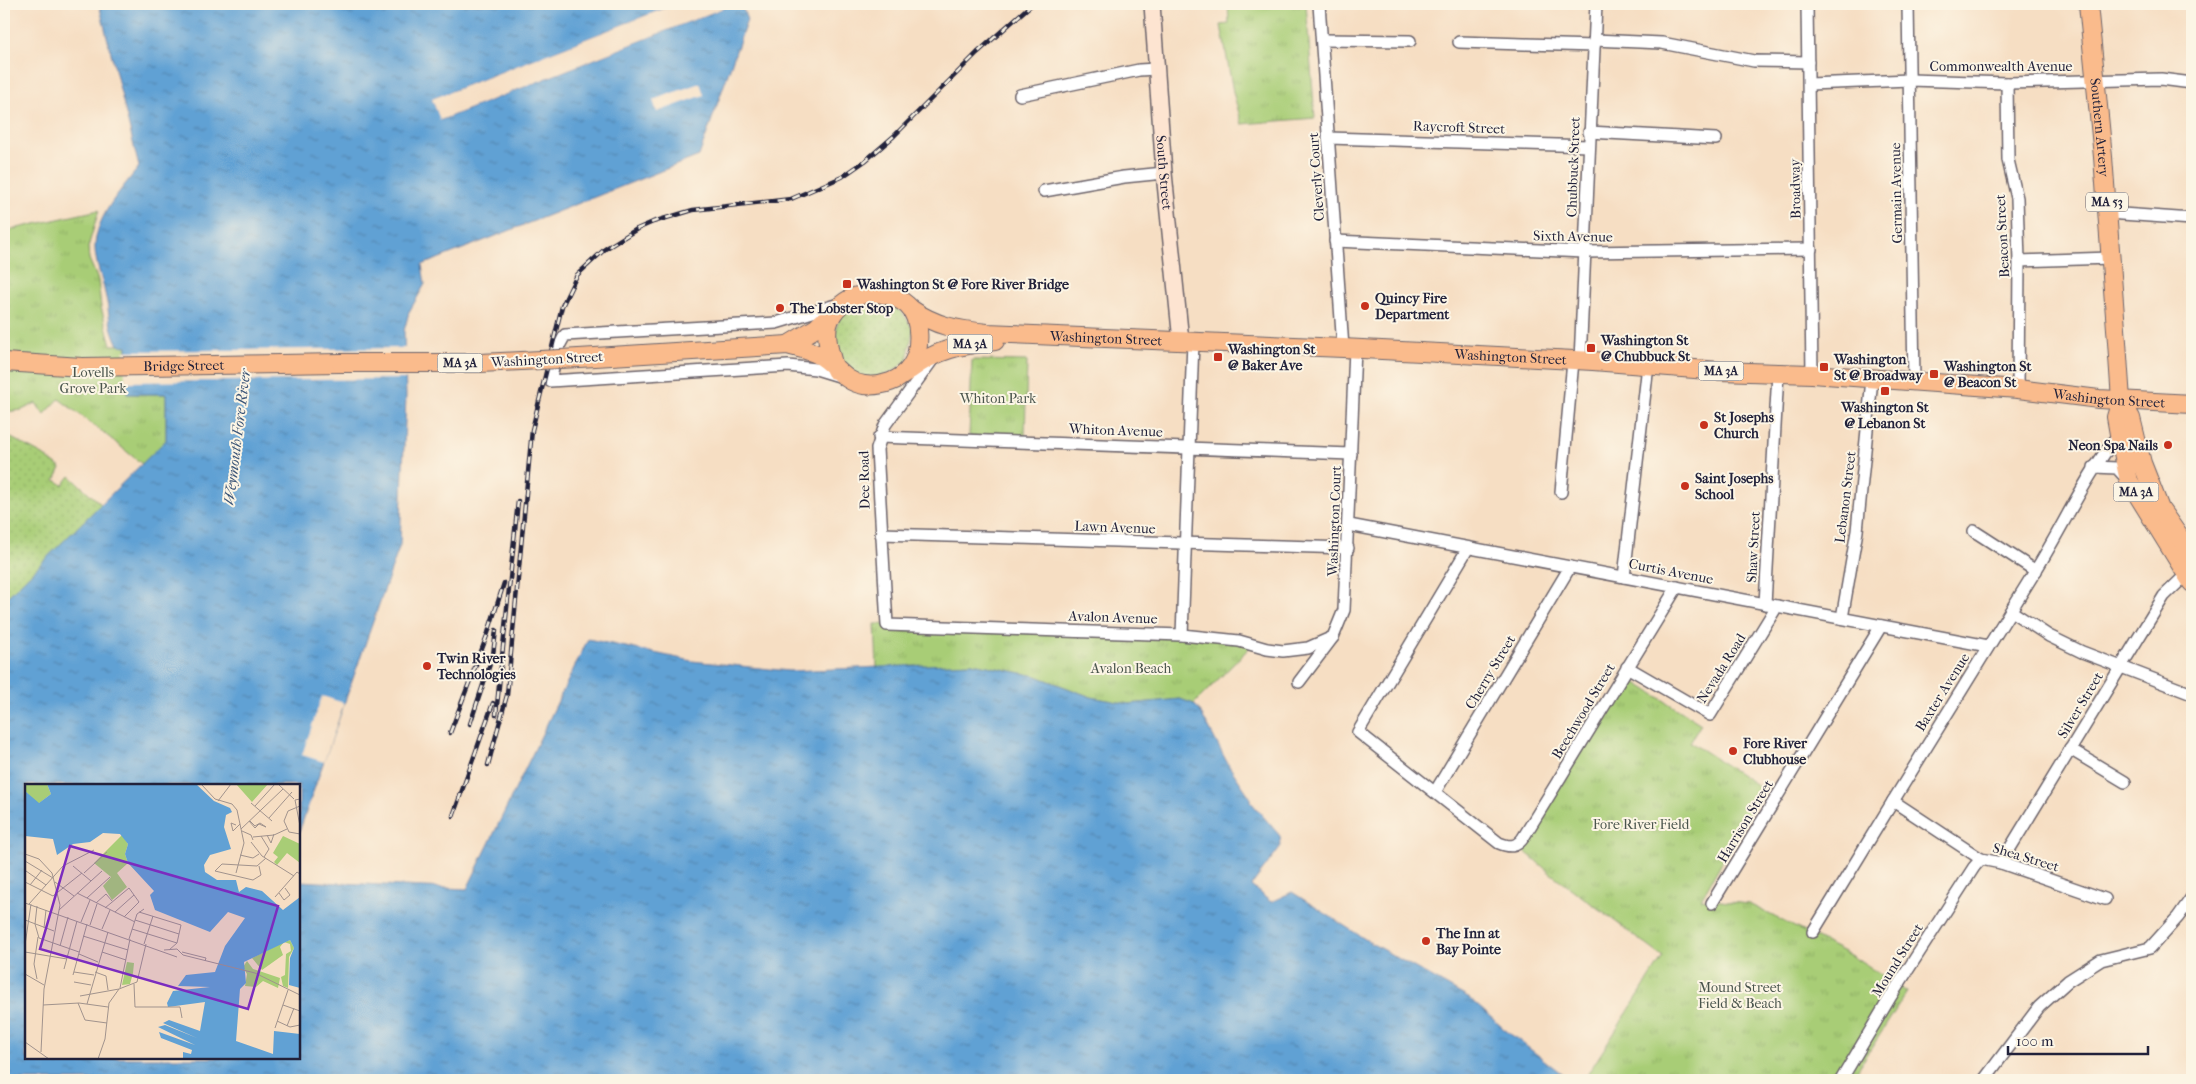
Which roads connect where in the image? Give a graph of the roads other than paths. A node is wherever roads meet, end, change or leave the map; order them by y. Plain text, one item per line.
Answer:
1 (1152, 4) edge
2 (1319, 4) edge
3 (1596, 4) edge
4 (1807, 4) edge
5 (1908, 4) edge
6 (2088, 4) edge
7 (1322, 40) junction
8 (1410, 41) dead end
9 (1459, 42) dead end
10 (1594, 43) junction
11 (1808, 62) junction
12 (1156, 69) junction
13 (1910, 80) junction
14 (2096, 81) junction
15 (2007, 83) junction
16 (2192, 83) edge
17 (1809, 84) junction
18 (1020, 94) dead end
19 (1589, 132) junction
20 (1328, 138) junction
21 (1716, 139) dead end
22 (1589, 146) junction
23 (1164, 173) junction
24 (1044, 192) dead end
25 (2108, 213) junction
26 (2192, 219) edge
27 (1335, 241) junction
28 (1811, 249) junction
29 (1584, 252) junction
30 (2111, 258) junction
31 (2019, 262) junction
32 (839, 306) junction
33 (910, 309) junction
34 (1038, 337) junction
35 (1187, 341) junction
36 (788, 345) junction
37 (1349, 348) junction
38 (938, 352) junction
39 (1576, 361) junction
40 (4, 362) edge
41 (245, 364) joint
42 (1648, 365) junction
43 (909, 370) junction
44 (1778, 373) junction
45 (840, 374) junction
46 (1812, 374) junction
47 (1872, 379) junction
48 (1914, 382) junction
49 (2018, 389) junction
50 (2121, 400) junction
51 (2192, 404) edge
52 (2119, 434) junction
53 (879, 437) junction
54 (1189, 448) junction
55 (1352, 454) junction
56 (2094, 467) junction
57 (2129, 481) junction
58 (1561, 492) dead end
59 (1349, 525) junction
60 (1974, 532) dead end
61 (881, 534) junction
62 (1185, 544) junction
63 (1348, 548) junction
64 (1468, 548) junction
65 (2192, 555) edge
66 (1570, 567) junction
67 (2036, 570) junction
68 (2190, 575) edge
69 (1624, 577) junction
70 (1677, 587) junction
71 (1765, 604) junction
72 (1777, 606) junction
73 (2010, 611) junction
74 (1842, 618) junction
75 (887, 625) joint
76 (1881, 626) junction
77 (1182, 635) junction
78 (1333, 637) junction
79 (1988, 646) junction
80 (2121, 666) junction
81 (1627, 667) junction
82 (1299, 682) dead end
83 (2192, 694) edge
84 (2070, 749) junction
85 (2125, 782) dead end
86 (1436, 792) junction
87 (1893, 801) junction
88 (1981, 859) junction
89 (2001, 864) junction
90 (2192, 897) edge
91 (2105, 899) dead end
92 (1712, 903) dead end
93 (1813, 932) dead end
94 (1841, 1080) edge
95 (1984, 1080) edge

1 - 12 main road, South Street
2 - 7 street, Cleverly Court
3 - 10 street, Chubbuck Street
4 - 11 street, Broadway
5 - 13 street, Germain Avenue
6 - 14 main road, Southern Artery / MA 53
7 - 8 street
7 - 20 street, Cleverly Court
9 - 10 street
10 - 11 street
10 - 19 street, Chubbuck Street
11 - 17 street, Broadway
12 - 18 street
12 - 23 main road, South Street
13 - 15 street, Commonwealth Avenue
13 - 17 street, Commonwealth Avenue
13 - 48 street, Germain Avenue
14 - 15 street, Commonwealth Avenue
14 - 16 street, Commonwealth Avenue
14 - 25 main road, Southern Artery / MA 53
15 - 31 street, Beacon Street
17 - 28 street, Broadway
19 - 21 street
19 - 22 street, Chubbuck Street
20 - 22 street, Raycroft Street
20 - 27 street, Cleverly Court
22 - 29 street, Chubbuck Street
23 - 24 street
23 - 35 main road, South Street
25 - 26 street
25 - 30 main road, Southern Artery / MA 53
27 - 29 street, Sixth Avenue
27 - 37 street, Cleverly Court
28 - 29 street, Sixth Avenue
28 - 46 street, Broadway
29 - 39 street, Chubbuck Street
30 - 31 street
30 - 50 main road, Southern Artery / MA 53
31 - 49 street, Beacon Street
32 - 33 main road, MA 3A
32 - 36 main road, Washington Street / MA 3A
32 - 45 main road
32 - 45 street
33 - 34 main road, Washington Street / MA 3A
33 - 43 main road
34 - 35 main road, Washington Street / MA 3A
34 - 38 main road, Washington Street / MA 3A
35 - 37 main road, Washington Street / MA 3A
35 - 54 street
36 - 41 main road, Washington Street / MA 3A, bridge
36 - 45 main road, Washington Street / MA 3A
37 - 39 main road, Washington Street / MA 3A
37 - 55 street, Washington Court
38 - 43 main road, Washington Street / MA 3A
38 - 53 street, Dee Road
39 - 42 main road, Washington Street / MA 3A
39 - 58 street, Chubbuck Street
40 - 41 main road, Bridge Street / MA 3A
42 - 44 main road, Washington Street / MA 3A
42 - 69 street
43 - 45 main road, MA 3A
44 - 46 main road, Washington Street / MA 3A
44 - 71 street, Shaw Street
46 - 47 main road, Washington Street / MA 3A
47 - 48 main road, Washington Street / MA 3A
47 - 74 street, Lebanon Street
48 - 49 main road, Washington Street / MA 3A
49 - 50 main road, Washington Street / MA 3A
50 - 51 main road, Washington Street
50 - 52 main road, Southern Artery / MA 3A
50 - 65 main road, Southern Artery / MA 3A
52 - 56 street, Baxter Avenue
52 - 57 main road, Southern Artery / MA 3A
53 - 54 street, Whiton Avenue
53 - 61 street, Dee Road
54 - 55 street, Whiton Avenue
54 - 62 street
55 - 59 street, Washington Court
56 - 57 street
56 - 67 street, Baxter Avenue
57 - 68 main road, Southern Artery / MA 3A
59 - 63 street, Washington Court
59 - 64 street, Curtis Avenue
60 - 67 street
61 - 62 street, Lawn Avenue
61 - 75 street, Dee Road
62 - 63 street, Lawn Avenue
62 - 77 street
63 - 78 street, Washington Court
64 - 66 street, Curtis Avenue
64 - 86 street
66 - 69 street, Curtis Avenue
66 - 86 street, Cherry Street
67 - 73 street, Baxter Avenue
68 - 80 street, Silver Street
69 - 70 street, Curtis Avenue
70 - 71 street, Curtis Avenue
70 - 81 street, Beechwood Street
71 - 72 street, Curtis Avenue
72 - 74 street, Curtis Avenue
72 - 81 street, Nevada Road
73 - 79 street, Baxter Avenue
73 - 80 street
74 - 76 street, Curtis Avenue
75 - 77 street, Avalon Avenue
76 - 79 street, Curtis Avenue
76 - 92 street, Harrison Street
77 - 78 street, Avalon Avenue
78 - 82 street, Washington Court
79 - 87 street, Baxter Avenue
80 - 83 street
80 - 84 street, Silver Street
81 - 86 street, Beechwood Street
84 - 85 street
84 - 89 street, Silver Street
87 - 88 street, Shea Street
87 - 93 street, Baxter Avenue
88 - 89 street, Shea Street
88 - 94 street, Mound Street
89 - 91 street, Shea Street
90 - 95 street

